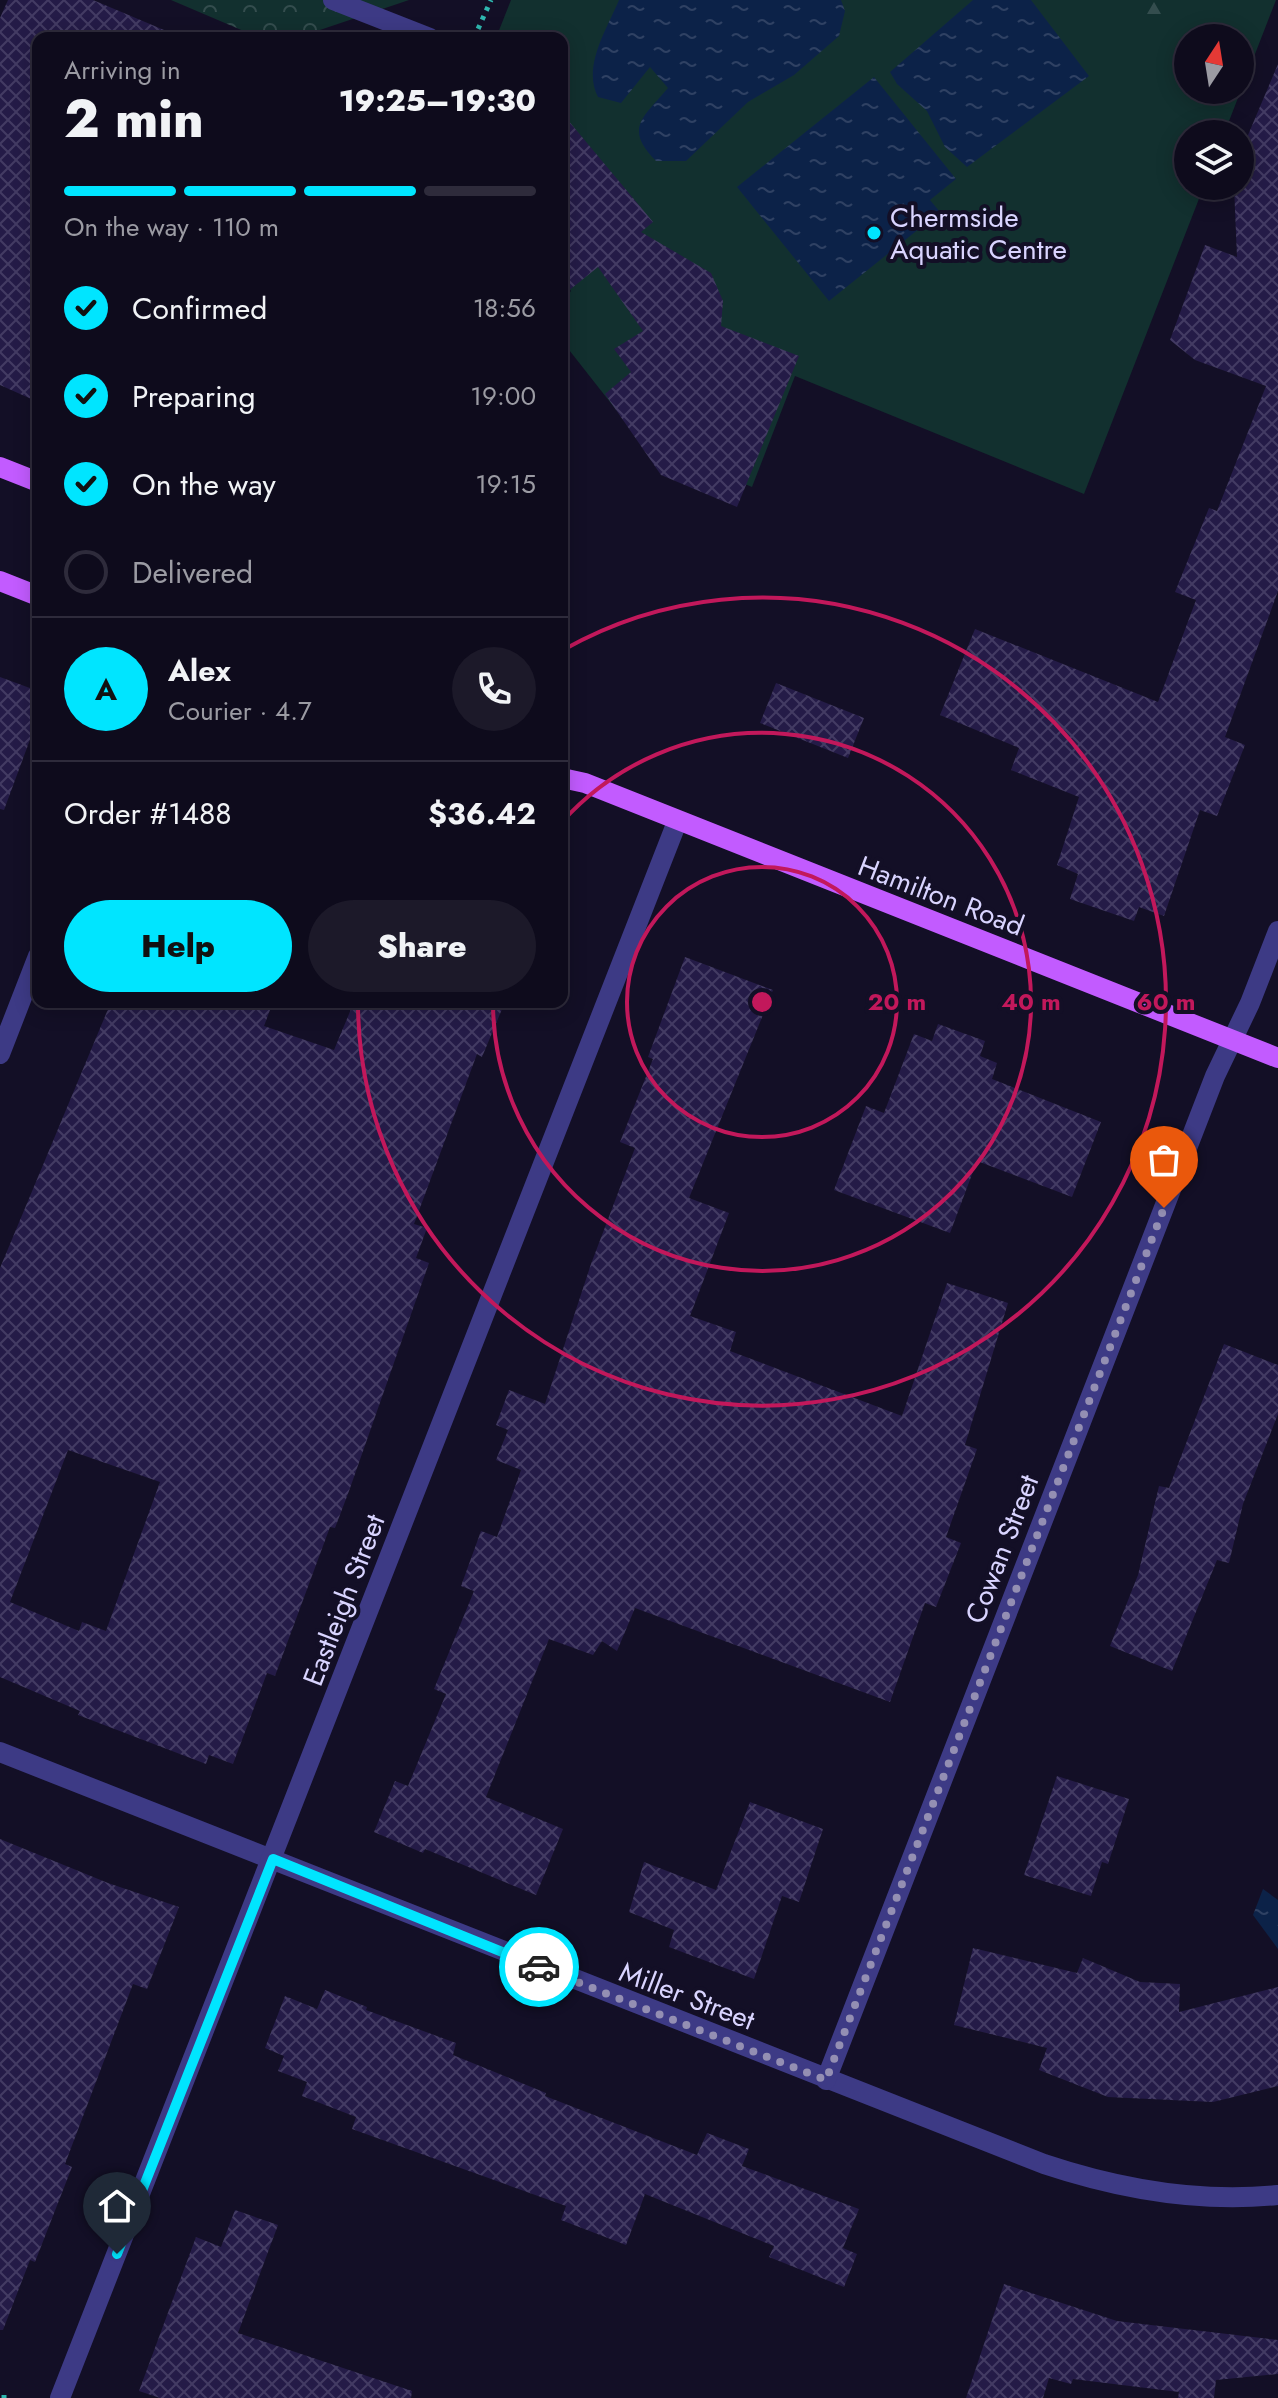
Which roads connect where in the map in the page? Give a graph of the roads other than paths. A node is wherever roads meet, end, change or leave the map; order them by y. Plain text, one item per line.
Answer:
1 (333, 0) edge
2 (415, 32) edge
3 (0, 467) edge
4 (32, 480) edge
5 (0, 581) edge
6 (32, 594) edge
7 (568, 772) edge
8 (568, 779) edge
9 (585, 783) junction
10 (677, 822) junction
11 (1278, 931) edge
12 (32, 971) edge
13 (1233, 1040) junction
14 (0, 1054) edge
15 (1278, 1058) edge
16 (0, 1752) edge
17 (273, 1859) junction
18 (826, 2080) junction
19 (1278, 2195) edge
20 (60, 2398) edge

1 - 2 street
3 - 4 main road
5 - 6 main road
7 - 9 main road, Hamilton Road
8 - 9 main road, Hamilton Road
9 - 10 main road, Hamilton Road
10 - 13 main road, Hamilton Road
10 - 17 street, Eastleigh Street
11 - 13 street, Cowan Street
12 - 14 street
13 - 15 main road, Hamilton Road
13 - 18 street, Cowan Street
16 - 17 street, Miller Street
17 - 18 street, Miller Street
17 - 20 street, Eastleigh Street
18 - 19 street, Miller Street

